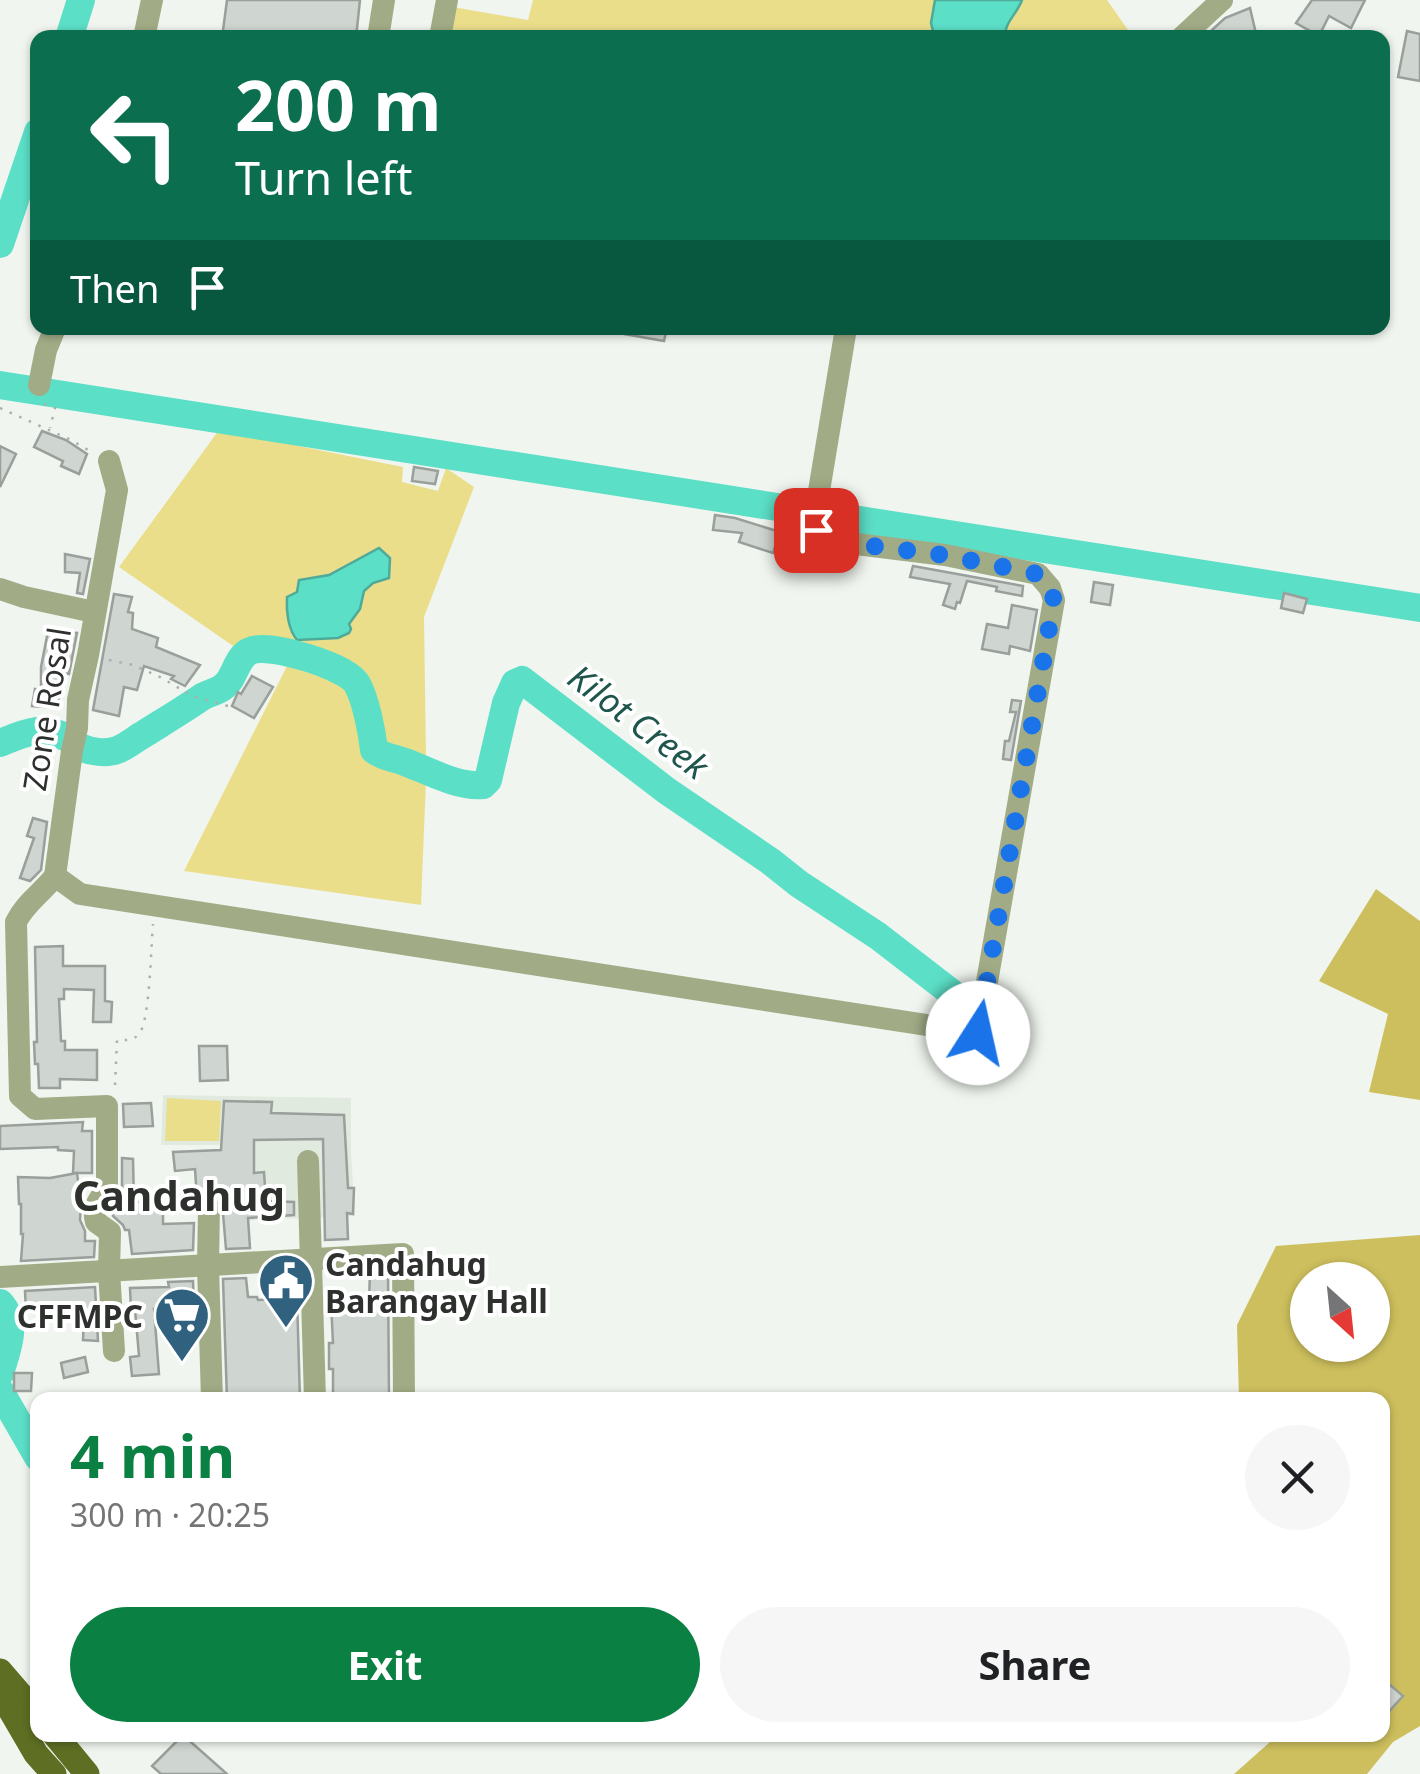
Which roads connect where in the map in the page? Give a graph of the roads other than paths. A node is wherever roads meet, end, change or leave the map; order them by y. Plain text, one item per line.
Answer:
1 (152, 0) edge
2 (384, 0) edge
3 (447, 0) edge
4 (1222, 0) edge
5 (146, 30) edge
6 (379, 30) edge
7 (441, 30) edge
8 (1190, 30) edge
9 (52, 335) edge
10 (845, 335) edge
11 (38, 393) road end
12 (109, 461) road end
13 (0, 589) edge
14 (94, 612) junction
15 (55, 876) junction
16 (308, 1161) dead end
17 (209, 1208) dead end
18 (312, 1260) junction
19 (208, 1266) junction
20 (109, 1272) junction
21 (1, 1277) edge
22 (114, 1351) dead end
23 (212, 1392) edge
24 (314, 1392) edge
25 (404, 1392) edge
26 (0, 1671) edge
27 (0, 1692) edge
28 (30, 1706) edge
29 (30, 1723) edge
30 (49, 1742) edge
31 (54, 1774) edge
32 (88, 1774) edge

1 - 5 street
2 - 6 street
3 - 7 street
4 - 8 street
9 - 11 street
10 - 15 street
12 - 14 street, Zone Rosal
13 - 14 street, Zone Rosal
14 - 15 street, Zone Rosal
15 - 20 street
16 - 18 street
17 - 19 street
18 - 19 street
18 - 24 street
18 - 25 street
19 - 20 street
19 - 23 street
20 - 21 street
20 - 22 street
26 - 28 main road
27 - 29 main road
30 - 31 main road
30 - 32 main road

